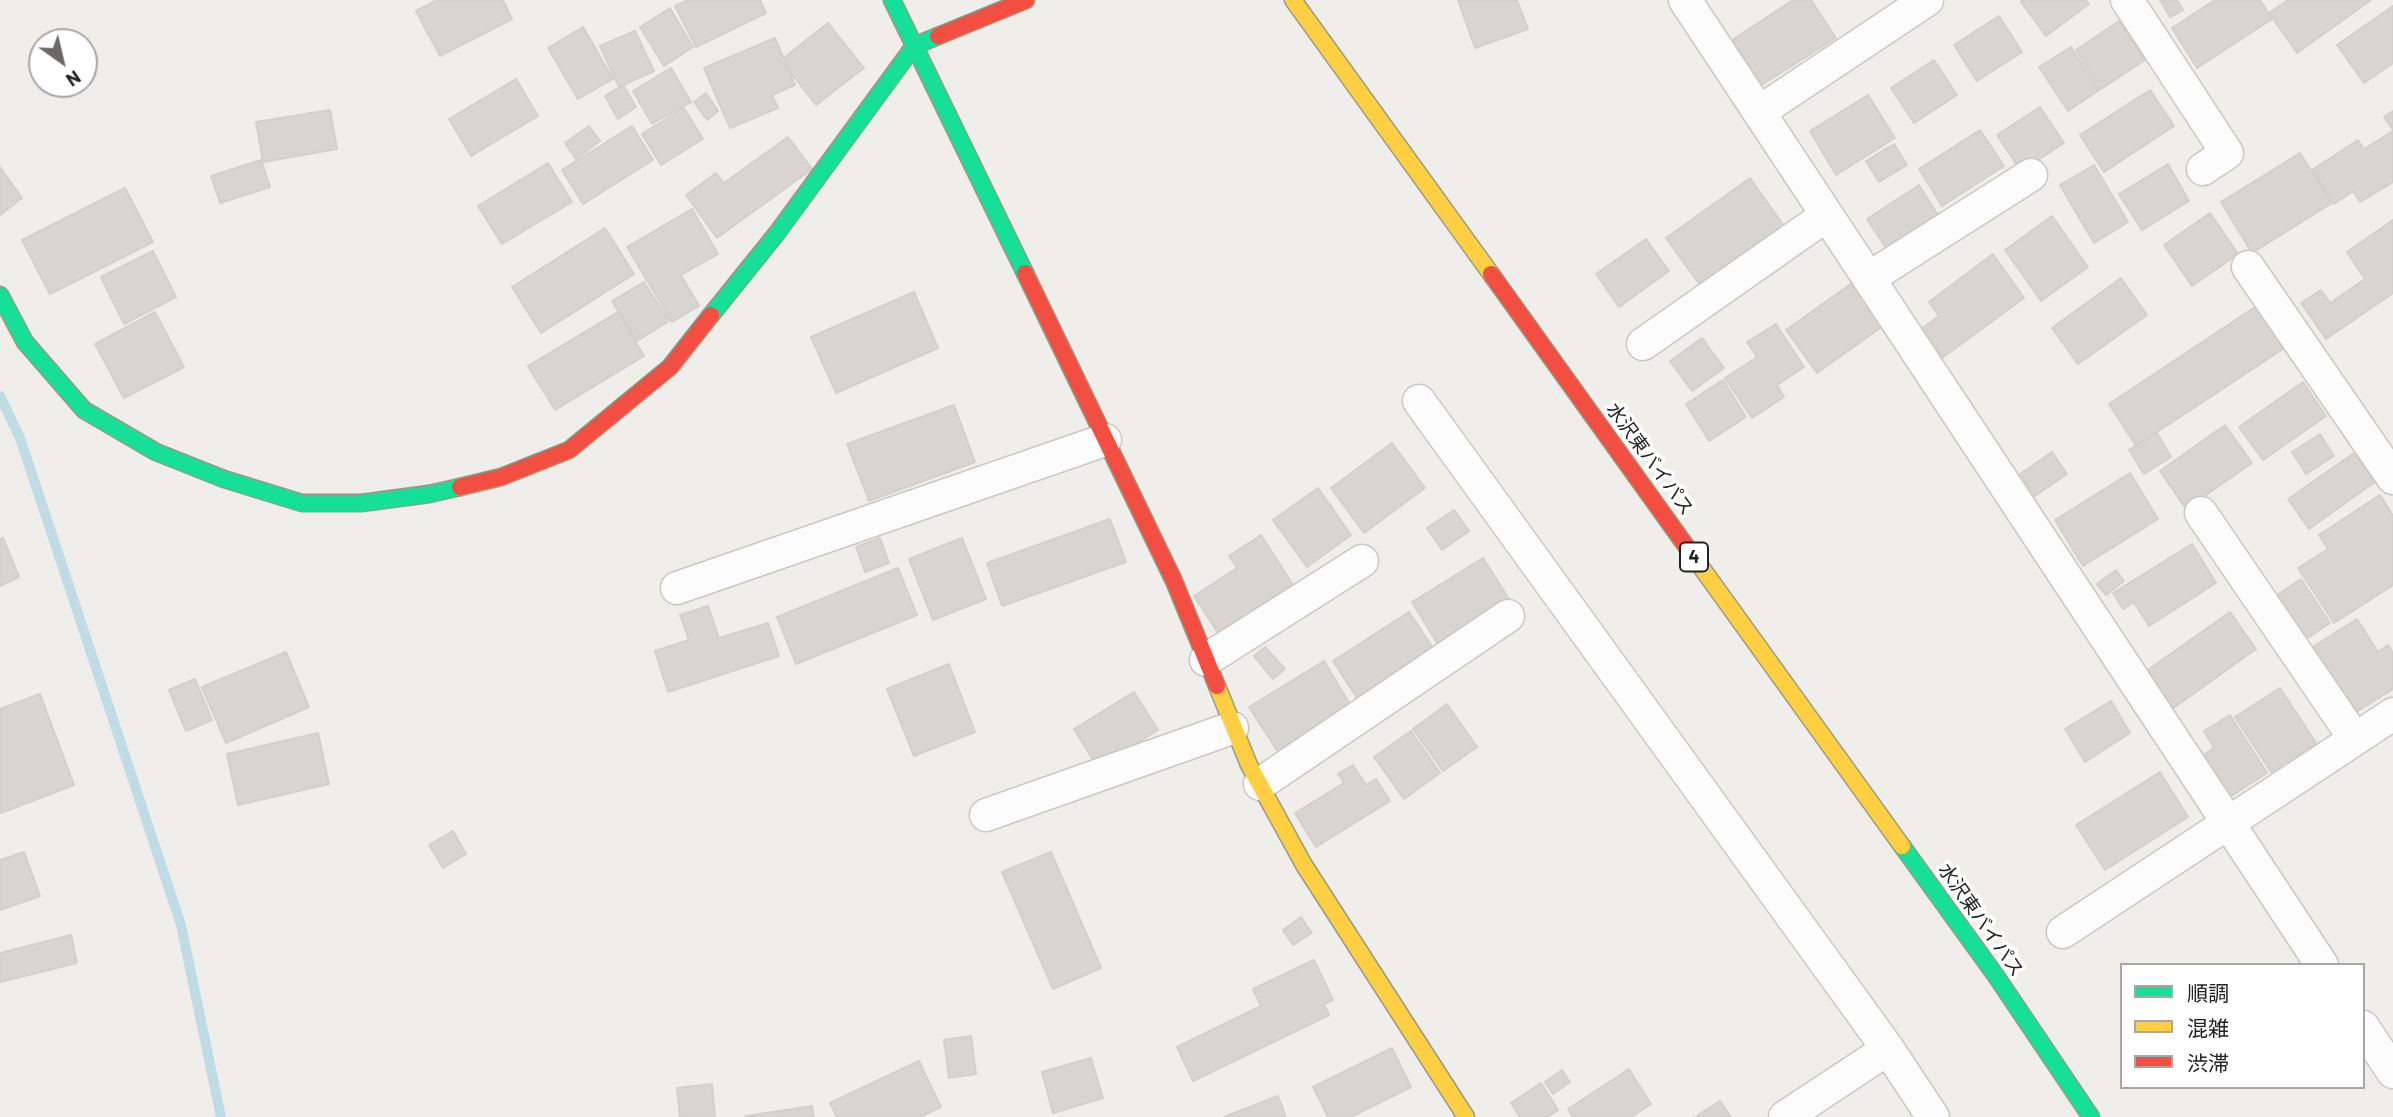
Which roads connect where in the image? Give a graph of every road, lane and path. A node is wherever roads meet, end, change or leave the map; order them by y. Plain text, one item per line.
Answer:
1 (892, 0) edge
2 (1026, 0) edge
3 (1293, 0) edge
4 (1685, 0) edge
5 (1927, 0) edge
6 (2127, 0) edge
7 (914, 46) junction
8 (1759, 112) junction
9 (2203, 169) dead end
10 (2031, 175) dead end
11 (1827, 215) junction
12 (2248, 267) dead end
13 (1869, 278) junction
14 (0, 295) edge
15 (1643, 344) dead end
16 (1419, 401) dead end
17 (1105, 440) junction
18 (2393, 478) edge
19 (2201, 513) dead end
20 (1362, 561) dead end
21 (677, 587) dead end
22 (1508, 616) dead end
23 (1206, 660) junction
24 (2393, 714) edge
25 (1232, 728) junction
26 (2355, 739) junction
27 (1260, 784) junction
28 (986, 815) dead end
29 (2229, 822) junction
30 (2063, 932) dead end
31 (2321, 963) edge
32 (2365, 1030) edge
33 (1888, 1049) junction
34 (2393, 1072) edge
35 (1466, 1117) edge
36 (1785, 1117) edge
37 (1933, 1117) edge
38 (2091, 1117) edge

1 - 7 main road
2 - 7 main road
3 - 38 main road, 水沢東バイパス / 4
4 - 8 street
5 - 8 street
6 - 9 street
7 - 14 main road
7 - 17 main road
8 - 11 street
10 - 13 street
11 - 13 street
11 - 15 street
12 - 18 street
13 - 29 street
16 - 33 street
17 - 21 street
17 - 23 main road
19 - 26 street
20 - 23 street
22 - 27 street
23 - 25 main road
24 - 26 street
25 - 27 main road
25 - 28 street
26 - 29 street
27 - 35 main road
29 - 30 street
29 - 31 street
32 - 34 street
33 - 36 street
33 - 37 street

